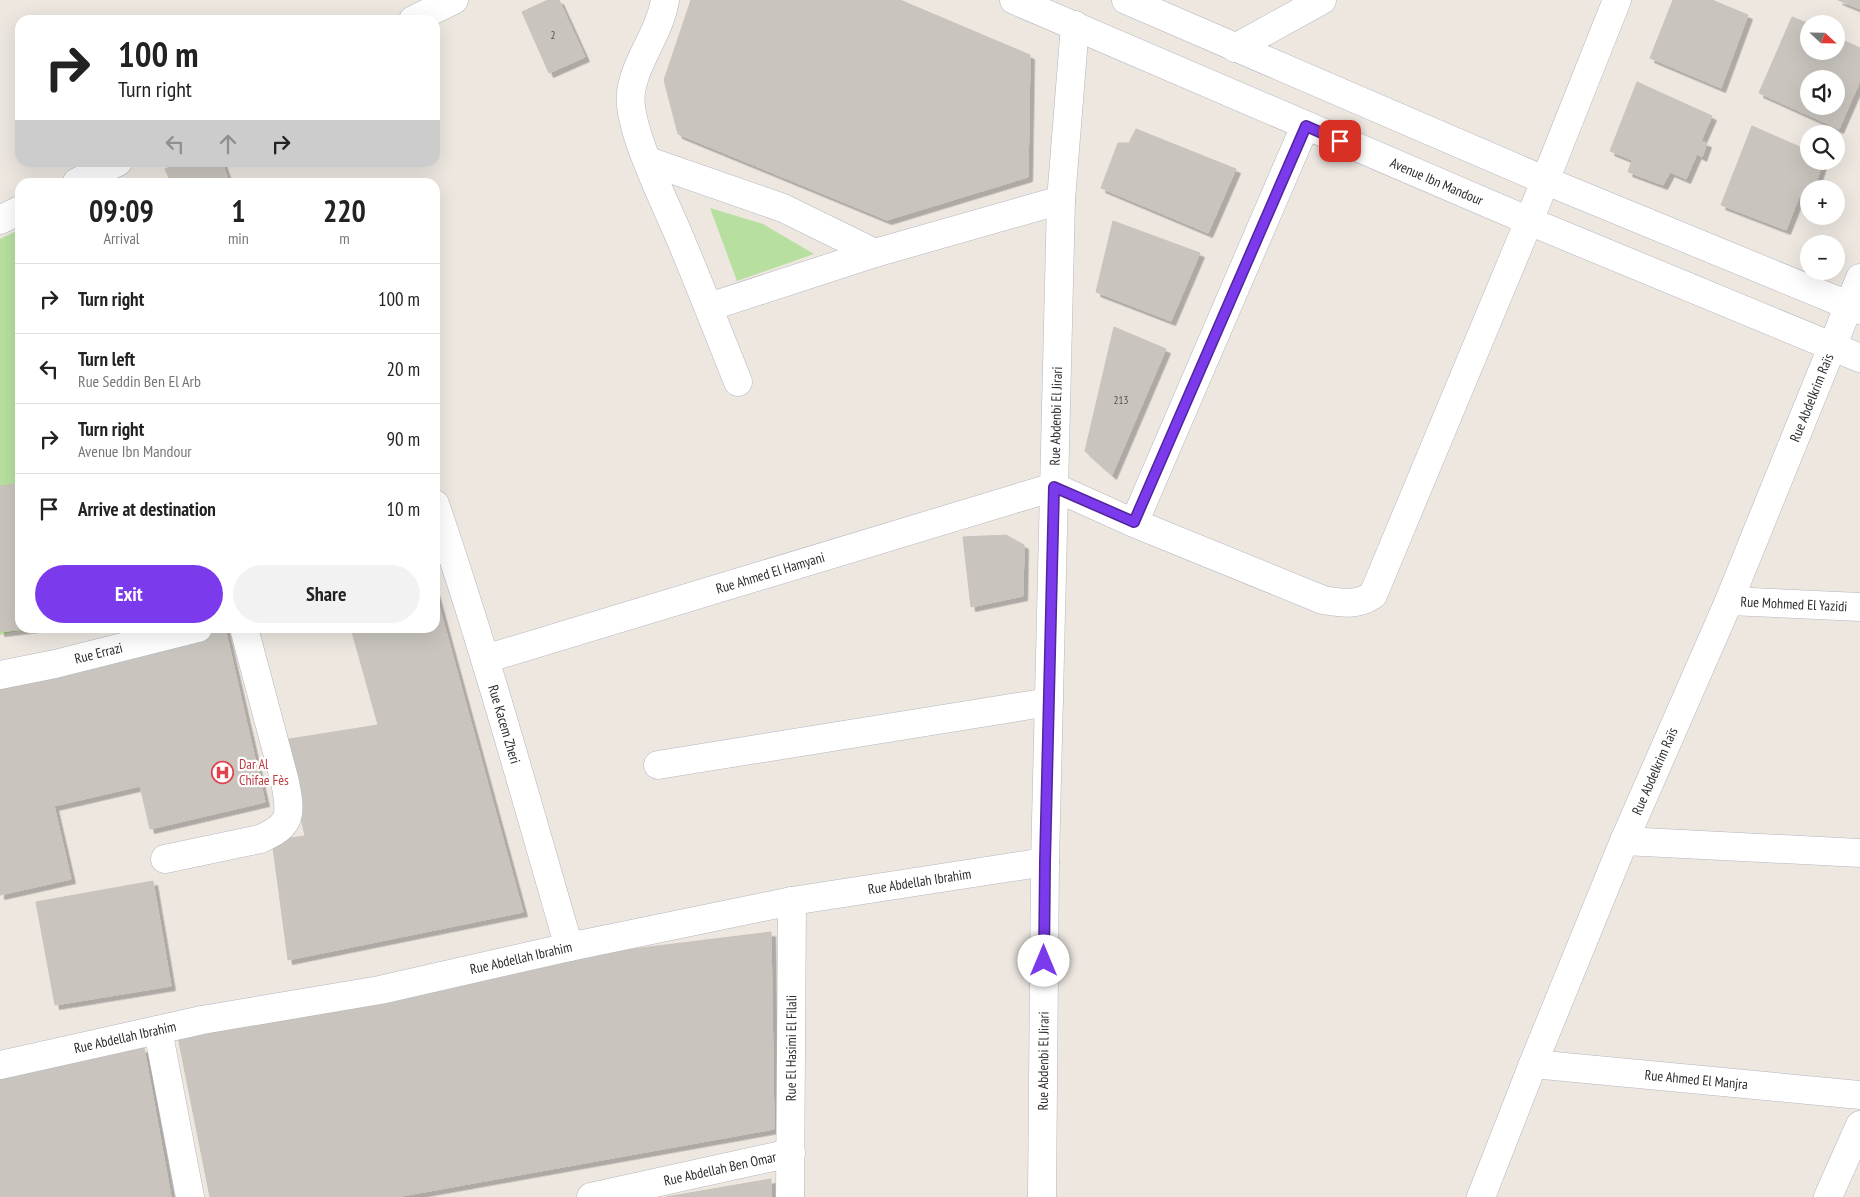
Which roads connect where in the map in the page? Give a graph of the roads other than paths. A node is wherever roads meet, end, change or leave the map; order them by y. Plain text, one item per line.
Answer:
1 (454, 0) edge
2 (665, 0) edge
3 (1014, 0) edge
4 (1126, 0) edge
5 (1322, 0) edge
6 (1617, 0) edge
7 (423, 15) edge
8 (1075, 25) junction
9 (1235, 48) junction
10 (1306, 126) junction
11 (648, 161) junction
12 (108, 167) edge
13 (85, 178) edge
14 (1544, 180) junction
15 (1060, 200) junction
16 (15, 212) edge
17 (0, 220) edge
18 (1529, 221) junction
19 (875, 253) junction
20 (1860, 278) edge
21 (708, 307) junction
22 (1854, 308) edge
23 (1833, 347) junction
24 (1860, 358) edge
25 (738, 382) dead end
26 (1054, 487) junction
27 (1134, 522) junction
28 (440, 535) edge
29 (445, 566) edge
30 (1729, 601) junction
31 (1860, 607) edge
32 (178, 633) edge
33 (245, 633) edge
34 (485, 660) junction
35 (0, 675) edge
36 (1049, 702) junction
37 (658, 765) dead end
38 (1624, 841) junction
39 (1860, 853) edge
40 (165, 859) dead end
41 (1045, 862) junction
42 (792, 901) junction
43 (569, 948) junction
44 (158, 1030) junction
45 (1533, 1064) junction
46 (0, 1066) edge
47 (1860, 1095) edge
48 (1860, 1125) edge
49 (790, 1153) junction
50 (190, 1197) edge
51 (591, 1197) edge
52 (790, 1197) edge
53 (1042, 1197) edge
54 (1481, 1197) edge
55 (1828, 1197) edge

1 - 7 street
2 - 11 street
3 - 8 street, Avenue Ibn Mandour
4 - 9 street
5 - 9 street
6 - 14 street
8 - 10 street, Avenue Ibn Mandour
8 - 15 street, Rue Abdenbi El Jirari
9 - 14 street
10 - 18 street, Avenue Ibn Mandour
10 - 27 street
11 - 19 street
11 - 21 street
12 - 13 street
14 - 18 street
14 - 22 street
15 - 19 street
15 - 26 street, Rue Abdenbi El Jirari
16 - 17 street
18 - 23 street, Avenue Ibn Mandour
18 - 27 street
19 - 21 street
20 - 22 street, Rue Abdelkrim Raïs
21 - 25 street
22 - 23 street, Rue Abdelkrim Raïs
23 - 24 street, Avenue Ibn Mandour
23 - 30 street, Rue Abdelkrim Raïs
26 - 27 street
26 - 34 street, Rue Ahmed El Hamyani
26 - 36 street, Rue Abdenbi El Jirari
28 - 29 street, Rue Kacem Zheri
29 - 34 street, Rue Kacem Zheri
30 - 31 street, Rue Mohmed El Yazidi
30 - 38 street, Rue Abdelkrim Raïs
32 - 35 street, Rue Errazi
33 - 40 street
34 - 43 street, Rue Kacem Zheri
36 - 37 street
36 - 41 street, Rue Abdenbi El Jirari
38 - 39 street
38 - 45 street, Rue Abdelkrim Raïs
41 - 42 street, Rue Abdellah Ibrahim
41 - 53 street, Rue Abdenbi El Jirari
42 - 43 street, Rue Abdellah Ibrahim
42 - 49 street, Rue El Hasimi El Filali
43 - 44 street, Rue Abdellah Ibrahim
44 - 46 street, Rue Abdellah Ibrahim
44 - 50 street
45 - 47 street, Rue Ahmed El Manjra
45 - 54 street, Rue Abdelkrim Raïs
48 - 55 street
49 - 51 street, Rue Abdellah Ben Omar
49 - 52 street, Rue El Hasimi El Filali

